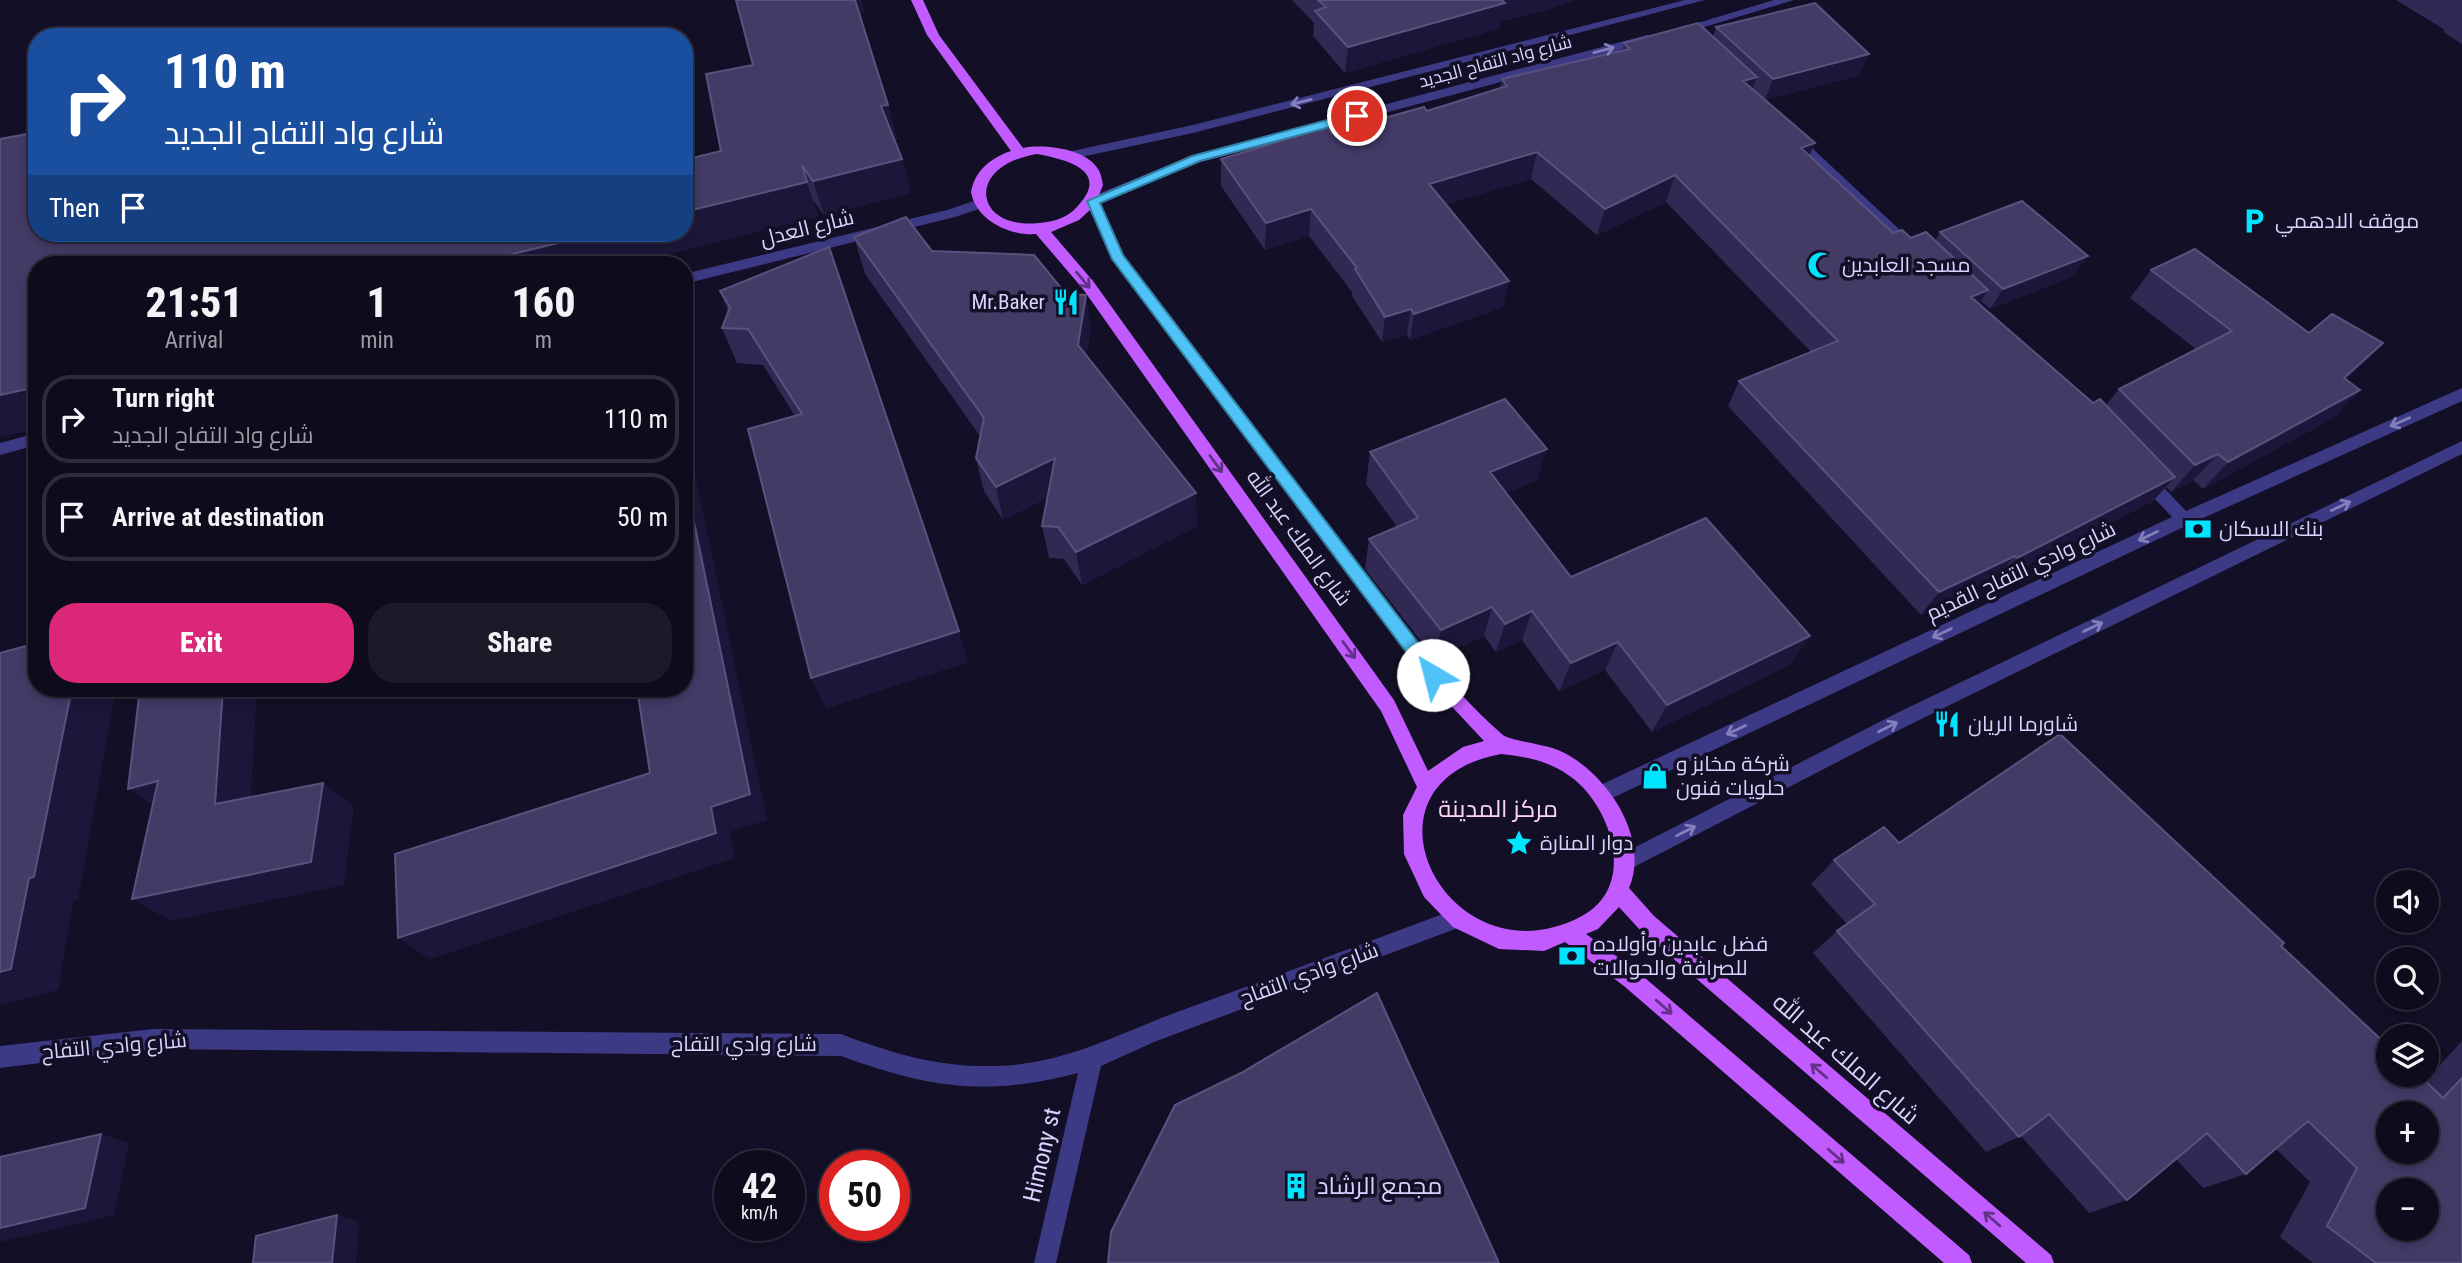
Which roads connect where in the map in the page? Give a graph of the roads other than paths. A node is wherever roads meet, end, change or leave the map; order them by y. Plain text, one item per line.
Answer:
1 (917, 0) edge
2 (1699, 0) edge
3 (1788, 0) edge
4 (1779, 124) edge
5 (1018, 153) junction
6 (1072, 155) junction
7 (1093, 201) junction
8 (980, 204) junction
9 (1039, 228) junction
10 (1919, 256) edge
11 (693, 277) edge
12 (2462, 394) edge
13 (28, 441) edge
14 (2462, 447) edge
15 (0, 449) edge
16 (2136, 469) edge
17 (2185, 519) junction
18 (1501, 746) junction
19 (1426, 786) junction
20 (1601, 794) junction
21 (1625, 862) junction
22 (1618, 891) junction
23 (1456, 919) junction
24 (1572, 935) junction
25 (0, 1057) edge
26 (1092, 1059) junction
27 (1045, 1263) edge
28 (1961, 1263) edge
29 (2043, 1263) edge

1 - 5 main road
2 -> 6 street, شارع واد التفاح الجديد
7 -> 3 street, شارع واد التفاح الجديد
4 - 10 street
5 - 6 main road
5 - 8 main road
6 - 7 main road
7 - 9 main road
7 - 18 main road
8 - 9 main road
8 - 11 street, شارع العدل
9 -> 19 main road, شارع الملك عبد الله
12 -> 17 street, شارع وادي التفاح القديم
13 - 15 street
21 -> 14 street
16 - 17 street
17 -> 20 street, شارع وادي التفاح القديم
18 - 19 main road
18 - 20 main road
19 - 23 main road
20 - 21 main road
21 - 22 main road
22 - 24 main road
29 -> 22 main road, شارع الملك عبد الله
23 - 24 main road
23 - 26 street, شارع وادي التفاح
24 -> 28 main road
25 - 26 street, شارع وادي التفاح
26 - 27 street, Himony st

